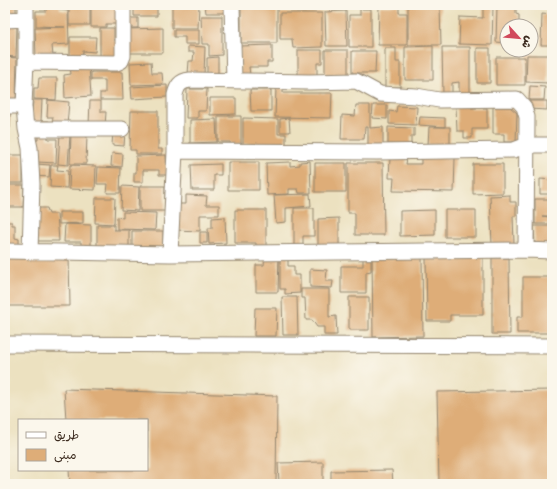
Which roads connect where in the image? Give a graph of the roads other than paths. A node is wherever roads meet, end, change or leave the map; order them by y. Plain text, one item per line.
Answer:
1 (123, 5) edge
2 (232, 5) edge
3 (25, 12) edge
4 (5, 20) edge
5 (26, 62) junction
6 (234, 80) junction
7 (5, 106) edge
8 (24, 106) junction
9 (26, 128) junction
10 (122, 129) dead end
11 (527, 145) junction
12 (552, 145) edge
13 (175, 151) junction
14 (526, 250) junction
15 (5, 251) edge
16 (552, 251) edge
17 (30, 252) junction
18 (170, 254) junction
19 (5, 344) edge
20 (552, 346) edge

1 - 5 street
2 - 6 street
3 - 4 street
3 - 5 street
5 - 8 street
6 - 11 street
6 - 13 street
7 - 8 street
8 - 9 street
9 - 10 street
9 - 17 street
11 - 12 street
11 - 13 street
11 - 14 street
13 - 18 street
14 - 16 street
14 - 18 street
15 - 17 street
17 - 18 street
19 - 20 street

